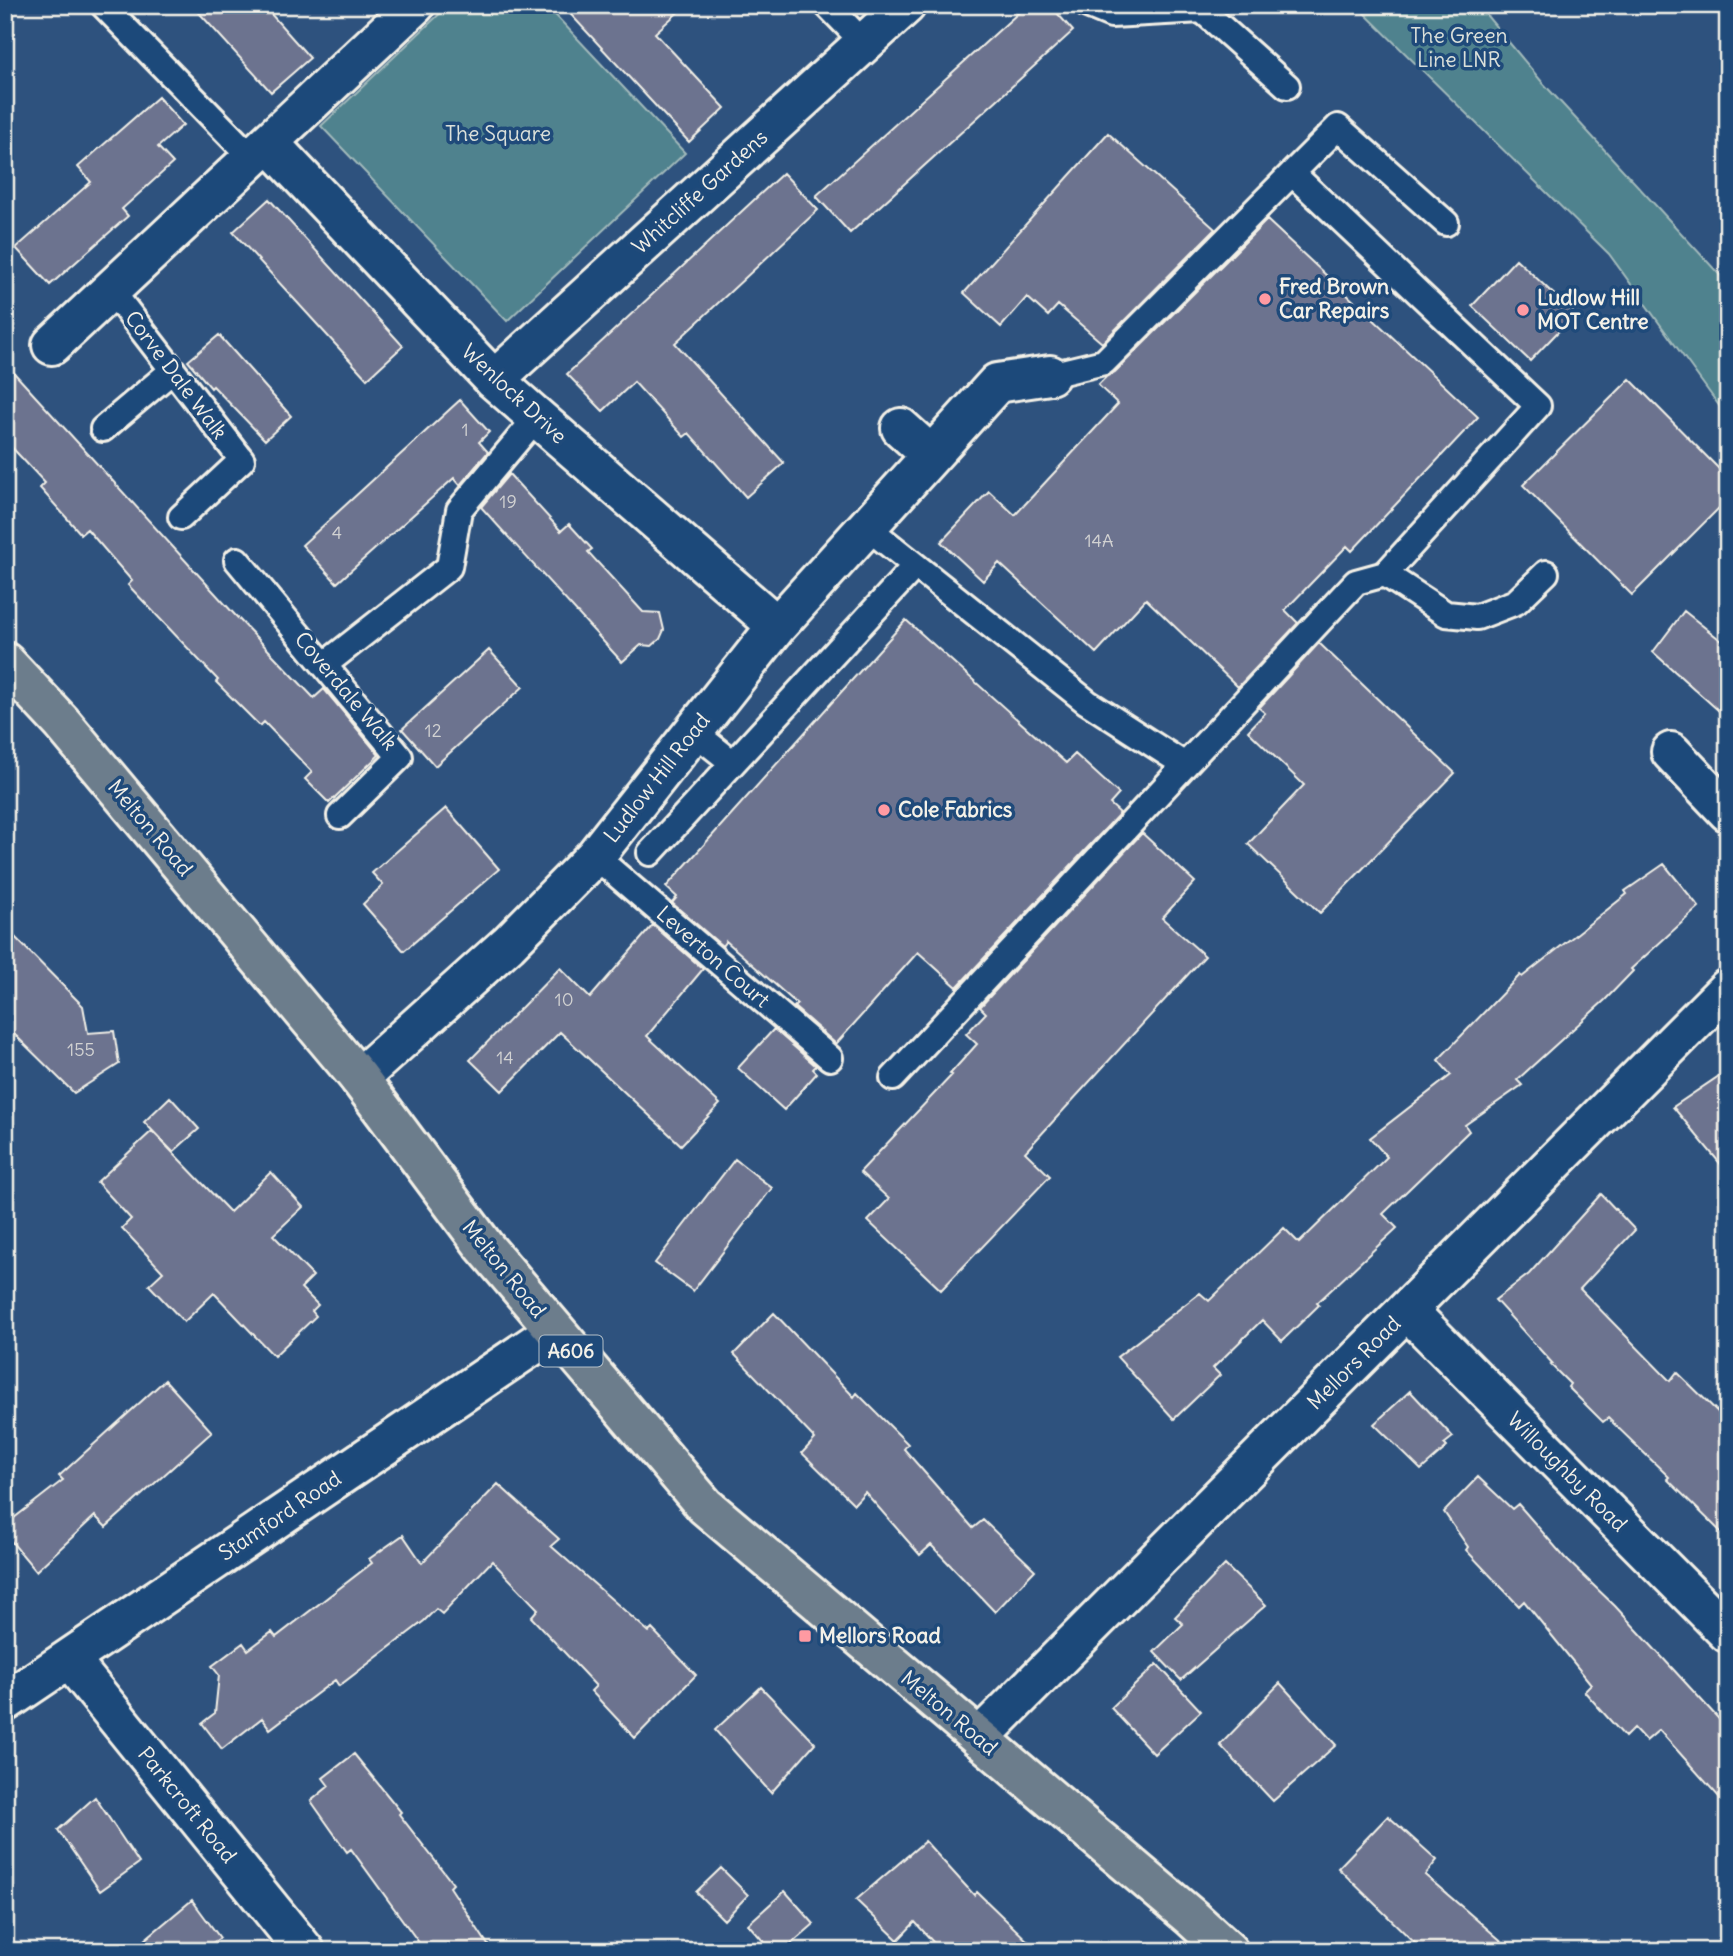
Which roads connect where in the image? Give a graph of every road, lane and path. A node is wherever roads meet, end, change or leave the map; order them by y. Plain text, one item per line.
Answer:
1 (103, 5) edge
2 (415, 5) edge
3 (827, 5) edge
4 (906, 5) edge
5 (1087, 5) edge
6 (864, 43) junction
7 (1287, 86) dead end
8 (260, 150) junction
9 (1292, 173) junction
10 (1446, 223) dead end
11 (111, 290) junction
12 (51, 345) dead end
13 (173, 370) junction
14 (1050, 374) joint
15 (494, 380) junction
16 (537, 417) junction
17 (901, 428) dead end
18 (103, 429) dead end
19 (931, 455) junction
20 (181, 517) dead end
21 (867, 527) junction
22 (237, 560) dead end
23 (915, 566) junction
24 (1546, 573) dead end
25 (1385, 574) junction
26 (778, 626) junction
27 (5, 662) edge
28 (324, 665) junction
29 (694, 732) junction
30 (1671, 752) dead end
31 (733, 763) junction
32 (1185, 765) junction
33 (1728, 812) edge
34 (340, 817) dead end
35 (650, 853) dead end
36 (596, 856) junction
37 (1726, 994) edge
38 (830, 1058) dead end
39 (359, 1078) junction
40 (892, 1078) dead end
41 (1407, 1310) junction
42 (554, 1331) junction
43 (1728, 1633) edge
44 (69, 1659) junction
45 (5, 1702) edge
46 (979, 1738) junction
47 (305, 1951) edge
48 (1228, 1951) edge

1 - 8 lane
2 - 8 street
3 - 6 lane
4 - 6 street, Whitcliffe Gardens
5 - 7 lane
6 - 15 street, Whitcliffe Gardens
8 - 11 street
8 - 15 street, Wenlock Drive
9 - 10 lane
9 - 14 lane
9 - 25 lane
11 - 12 street
11 - 13 lane, Corve Dale Walk
13 - 18 lane
13 - 20 lane, Corve Dale Walk
14 - 19 street, Ludlow Hill Road
15 - 16 street, Wenlock Drive
16 - 26 street, Wenlock Drive
16 - 28 lane
17 - 19 street
19 - 21 street, Ludlow Hill Road
21 - 23 lane
21 - 26 street, Ludlow Hill Road
22 - 28 lane, Coverdale Walk
23 - 31 lane
23 - 32 lane
24 - 25 lane
25 - 32 lane
26 - 29 street, Ludlow Hill Road
27 - 39 main road, Melton Road / A606
28 - 34 lane, Coverdale Walk
29 - 31 lane
29 - 36 street, Ludlow Hill Road
30 - 33 street
31 - 35 lane
32 - 40 lane
36 - 38 lane, Leverton Court
36 - 39 street, Ludlow Hill Road
37 - 41 street, Mellors Road
39 - 42 main road, Melton Road / A606
41 - 43 street, Willoughby Road
41 - 46 street, Mellors Road
42 - 44 street, Stamford Road
42 - 46 main road, Melton Road / A606
44 - 45 street, Stamford Road
44 - 47 street, Parkcroft Road
46 - 48 main road, Melton Road / A606

